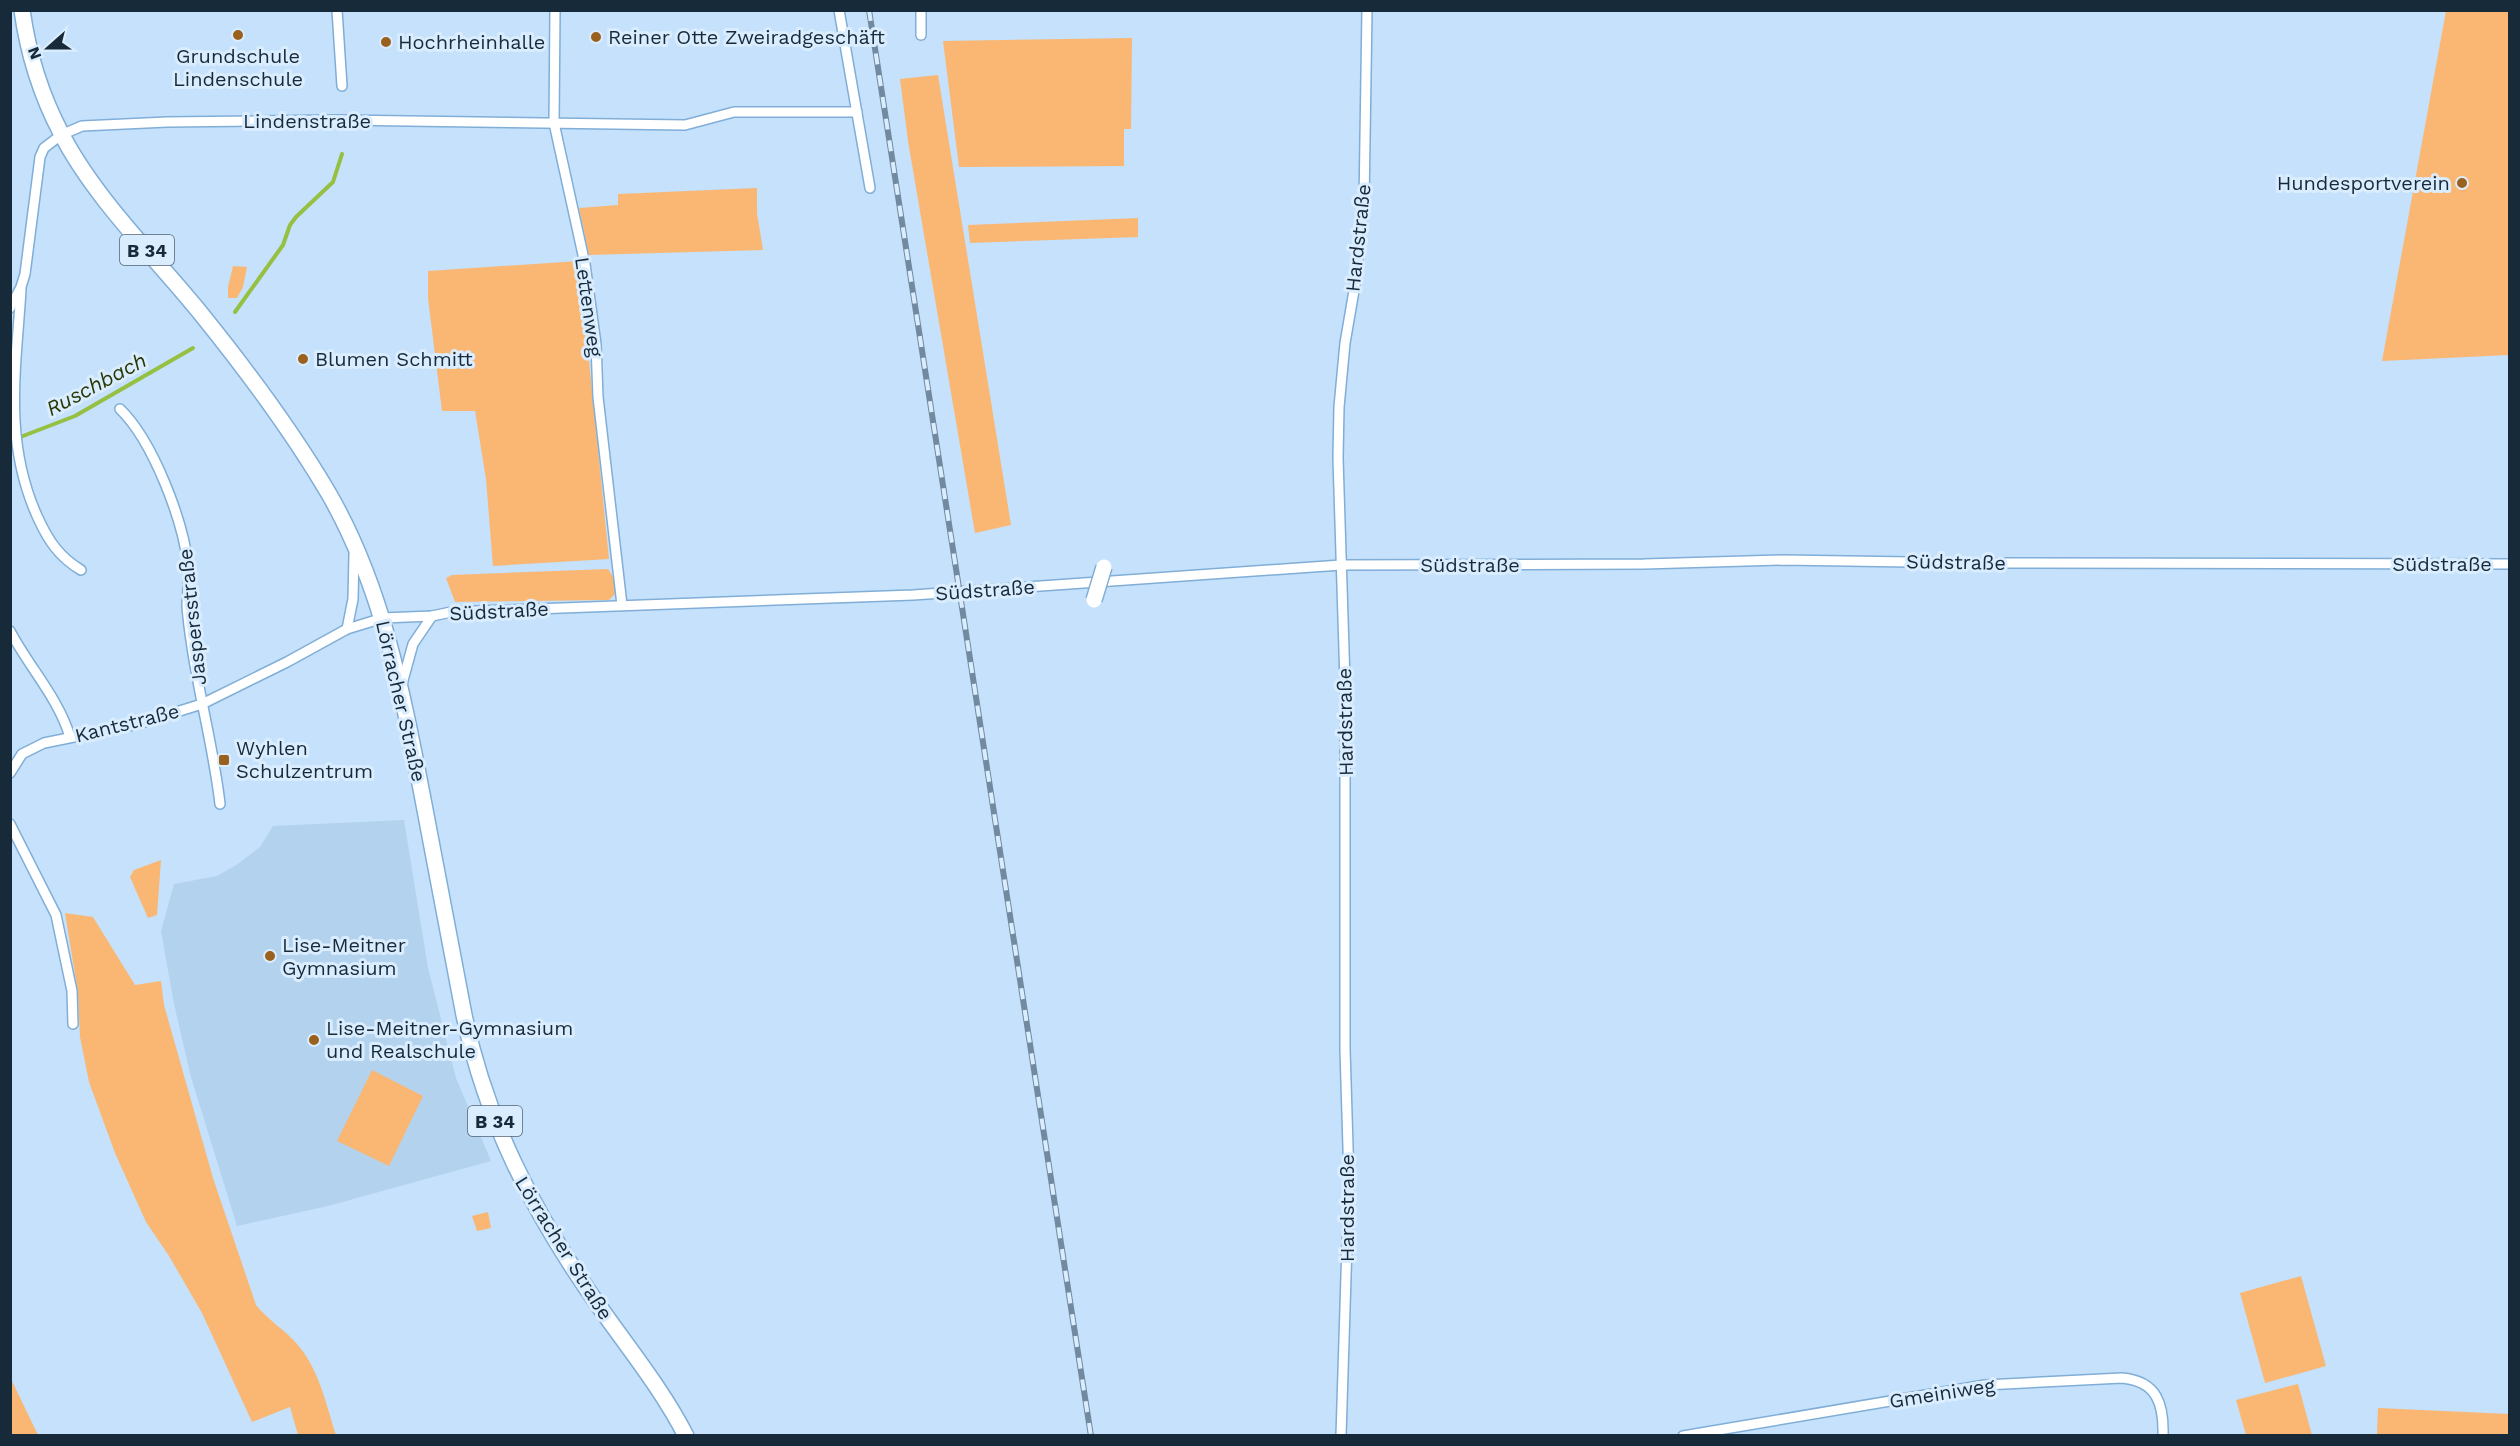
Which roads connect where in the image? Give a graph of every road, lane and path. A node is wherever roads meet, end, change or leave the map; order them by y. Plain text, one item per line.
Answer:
1 (22, 10) edge
2 (337, 10) edge
3 (555, 10) edge
4 (839, 10) edge
5 (921, 10) edge
6 (1367, 10) edge
7 (921, 34) dead end
8 (342, 86) dead end
9 (857, 112) junction
10 (555, 123) junction
11 (62, 135) junction
12 (870, 188) dead end
13 (21, 287) junction
14 (10, 308) edge
15 (15, 326) edge
16 (120, 409) dead end
17 (355, 548) junction
18 (2510, 564) edge
19 (1341, 565) junction
20 (1104, 567) dead end
21 (81, 570) dead end
22 (1094, 600) dead end
23 (622, 605) junction
24 (432, 616) junction
25 (383, 618) junction
26 (347, 629) junction
27 (10, 631) edge
28 (401, 686) junction
29 (202, 704) junction
30 (70, 737) junction
31 (11, 768) edge
32 (220, 804) dead end
33 (10, 824) edge
34 (74, 1024) dead end
35 (686, 1436) edge
36 (1341, 1436) edge
37 (1683, 1436) edge
38 (2163, 1436) edge

1 - 11 main road, Lörracher Straße / B 34
2 - 8 street
3 - 10 street, Lettenweg
4 - 9 street
5 - 7 street
6 - 19 street, Hardstraße
9 - 10 street, Lindenstraße
9 - 12 street
10 - 11 street, Lindenstraße
10 - 23 street, Lettenweg
11 - 13 street
11 - 17 main road, Lörracher Straße / B 34
13 - 14 street
13 - 15 street
15 - 21 street
16 - 29 street, Jaspersstraße
17 - 25 main road, Lörracher Straße / B 34
17 - 26 street
18 - 19 street, Südstraße
19 - 23 street, Südstraße
19 - 36 street, Hardstraße
20 - 22 main road, bridge
23 - 24 street, Südstraße
24 - 25 street, Südstraße
24 - 28 street, Südstraße
25 - 26 street, Kantstraße
25 - 28 main road, Lörracher Straße / B 34
26 - 29 street, Kantstraße
27 - 30 street
28 - 35 main road, Lörracher Straße / B 34
29 - 30 street, Kantstraße
29 - 32 street, Jaspersstraße
30 - 31 street, Kantstraße
33 - 34 street
37 - 38 street, Gmeiniweg

